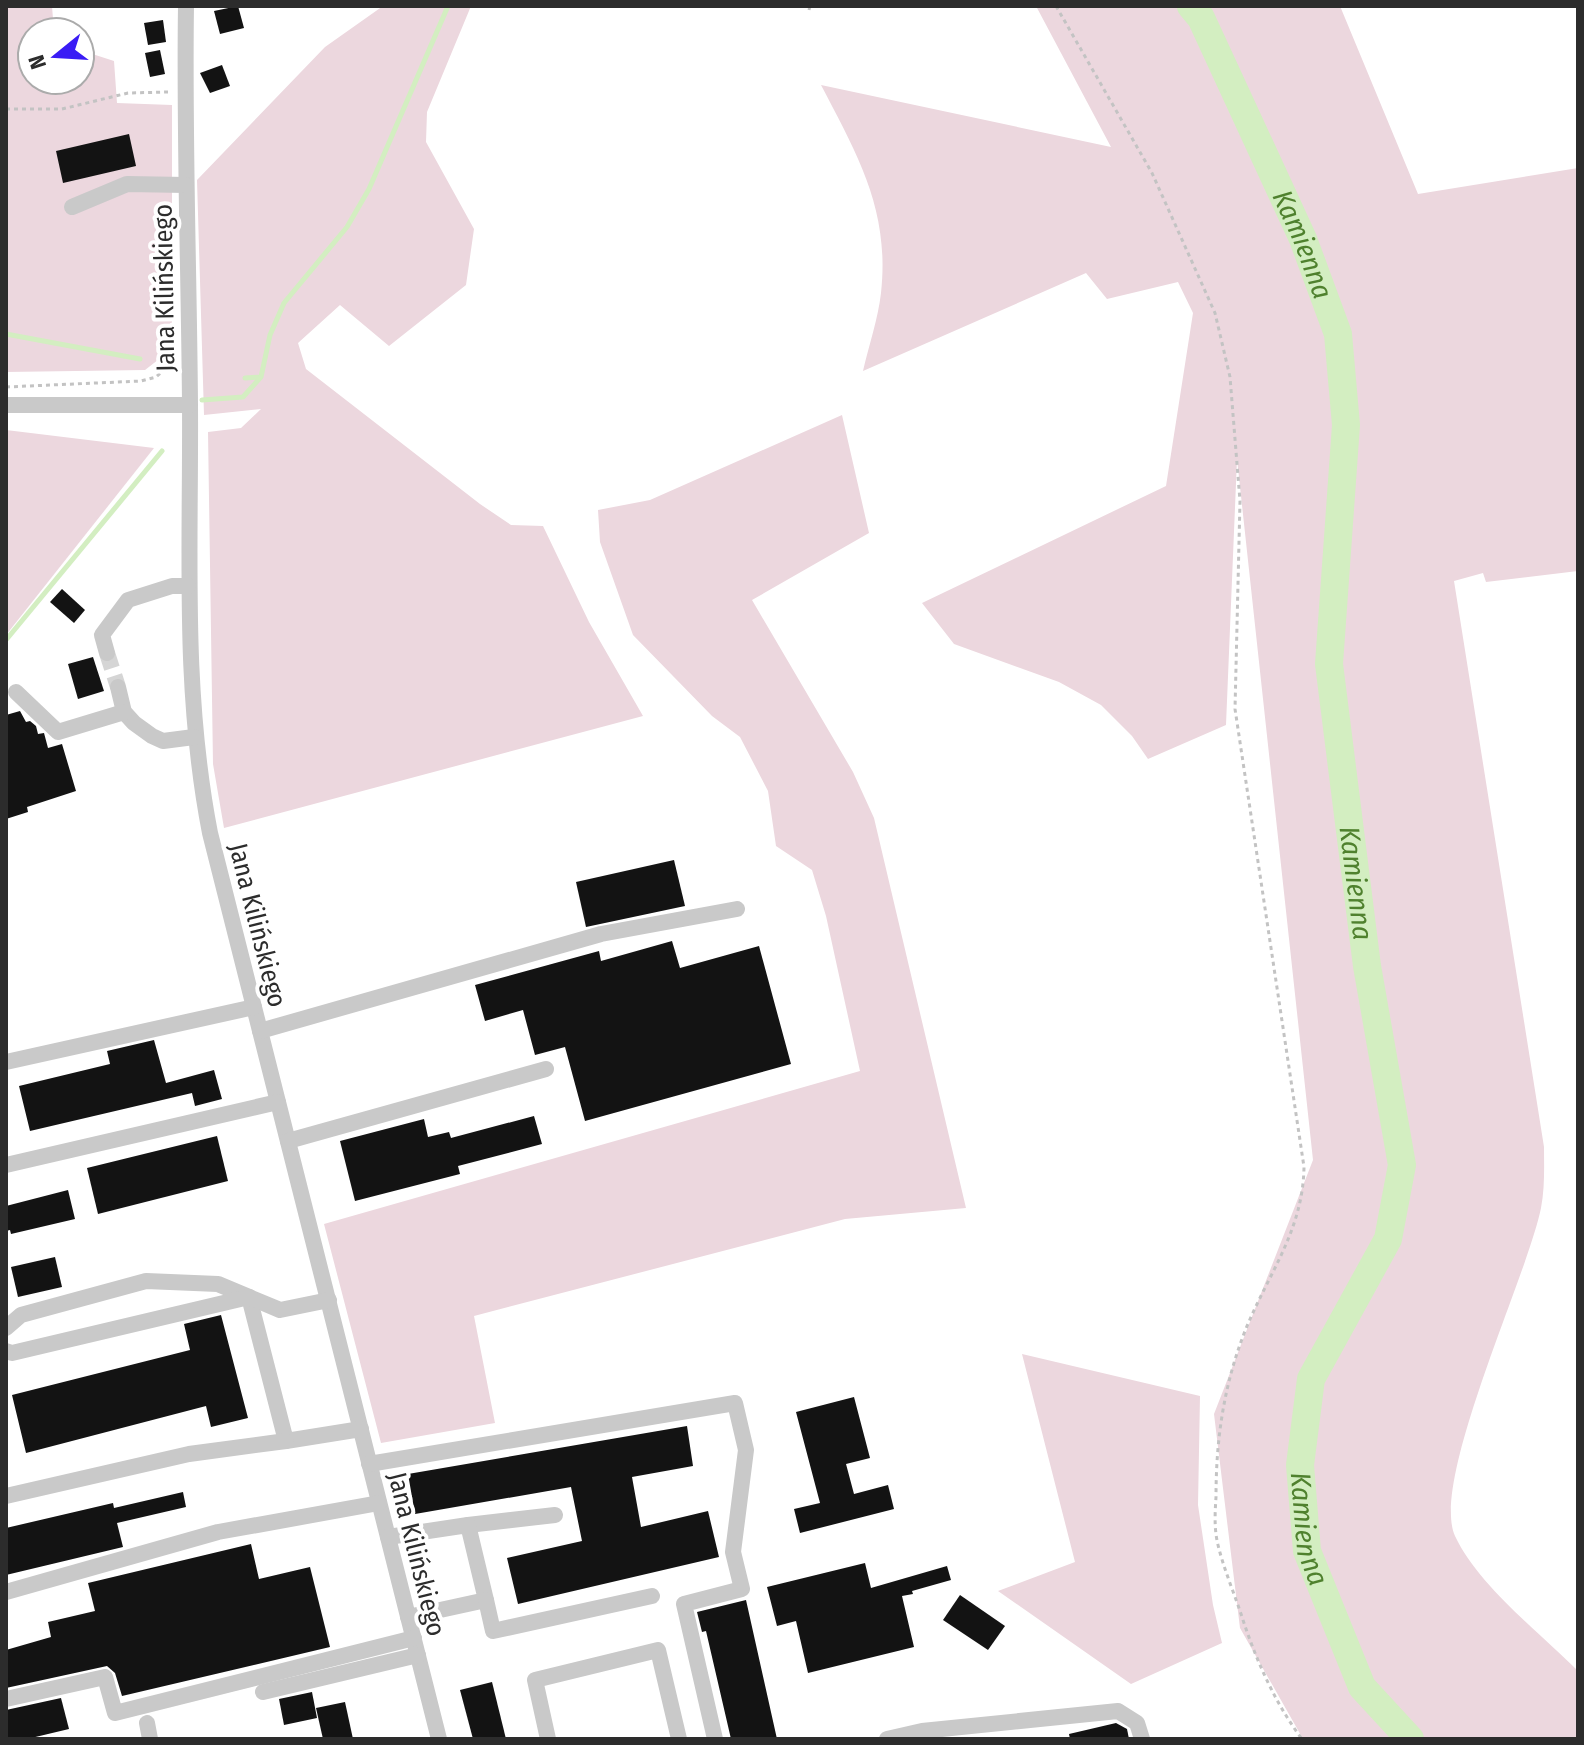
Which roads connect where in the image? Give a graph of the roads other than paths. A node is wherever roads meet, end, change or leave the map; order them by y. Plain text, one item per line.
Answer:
1 (186, 6) edge
2 (186, 185) junction
3 (72, 207) dead end
4 (6, 405) edge
5 (190, 405) junction
6 (188, 586) junction
7 (107, 653) tunnel mouth
8 (118, 687) tunnel mouth
9 (16, 692) dead end
10 (124, 712) junction
11 (194, 737) junction
12 (737, 909) dead end
13 (254, 1007) junction
14 (260, 1031) junction
15 (6, 1062) edge
16 (546, 1069) dead end
17 (278, 1102) junction
18 (288, 1141) junction
19 (6, 1165) edge
20 (249, 1297) junction
21 (329, 1300) junction
22 (6, 1328) edge
23 (6, 1351) edge
24 (361, 1429) junction
25 (286, 1441) junction
26 (369, 1464) junction
27 (6, 1496) edge
28 (379, 1503) junction
29 (555, 1515) dead end
30 (468, 1525) junction
31 (388, 1537) junction
32 (6, 1592) edge
33 (652, 1596) dead end
34 (486, 1600) junction
35 (408, 1617) junction
36 (414, 1638) junction
37 (418, 1655) junction
38 (263, 1692) dead end
39 (6, 1699) edge
40 (439, 1739) edge
41 (548, 1739) edge
42 (679, 1739) edge
43 (715, 1739) edge
44 (887, 1739) edge
45 (1142, 1739) edge

1 - 2 street, Jana Kilińskiego
2 - 3 street
2 - 5 street, Jana Kilińskiego
4 - 5 street
5 - 6 street, Jana Kilińskiego
6 - 7 street
6 - 11 street, Jana Kilińskiego
8 - 10 street
9 - 10 street
10 - 11 street
11 - 13 street, Jana Kilińskiego
12 - 14 street
13 - 14 street, Jana Kilińskiego
13 - 15 street
14 - 17 street, Jana Kilińskiego
16 - 18 street
17 - 18 street, Jana Kilińskiego
17 - 19 street
18 - 21 street, Jana Kilińskiego
20 - 21 street
20 - 22 street
20 - 23 street
20 - 25 street
21 - 24 street, Jana Kilińskiego
24 - 25 street
24 - 26 street, Jana Kilińskiego
25 - 27 street
26 - 28 street, Jana Kilińskiego
26 - 43 street
28 - 31 street, Jana Kilińskiego
28 - 32 street
29 - 30 street
30 - 31 street
30 - 34 street
31 - 35 street, Jana Kilińskiego
33 - 34 street
34 - 35 street
35 - 36 street, Jana Kilińskiego
36 - 37 street, Jana Kilińskiego
36 - 39 street
37 - 38 street
37 - 40 street, Jana Kilińskiego
41 - 42 street
44 - 45 street

